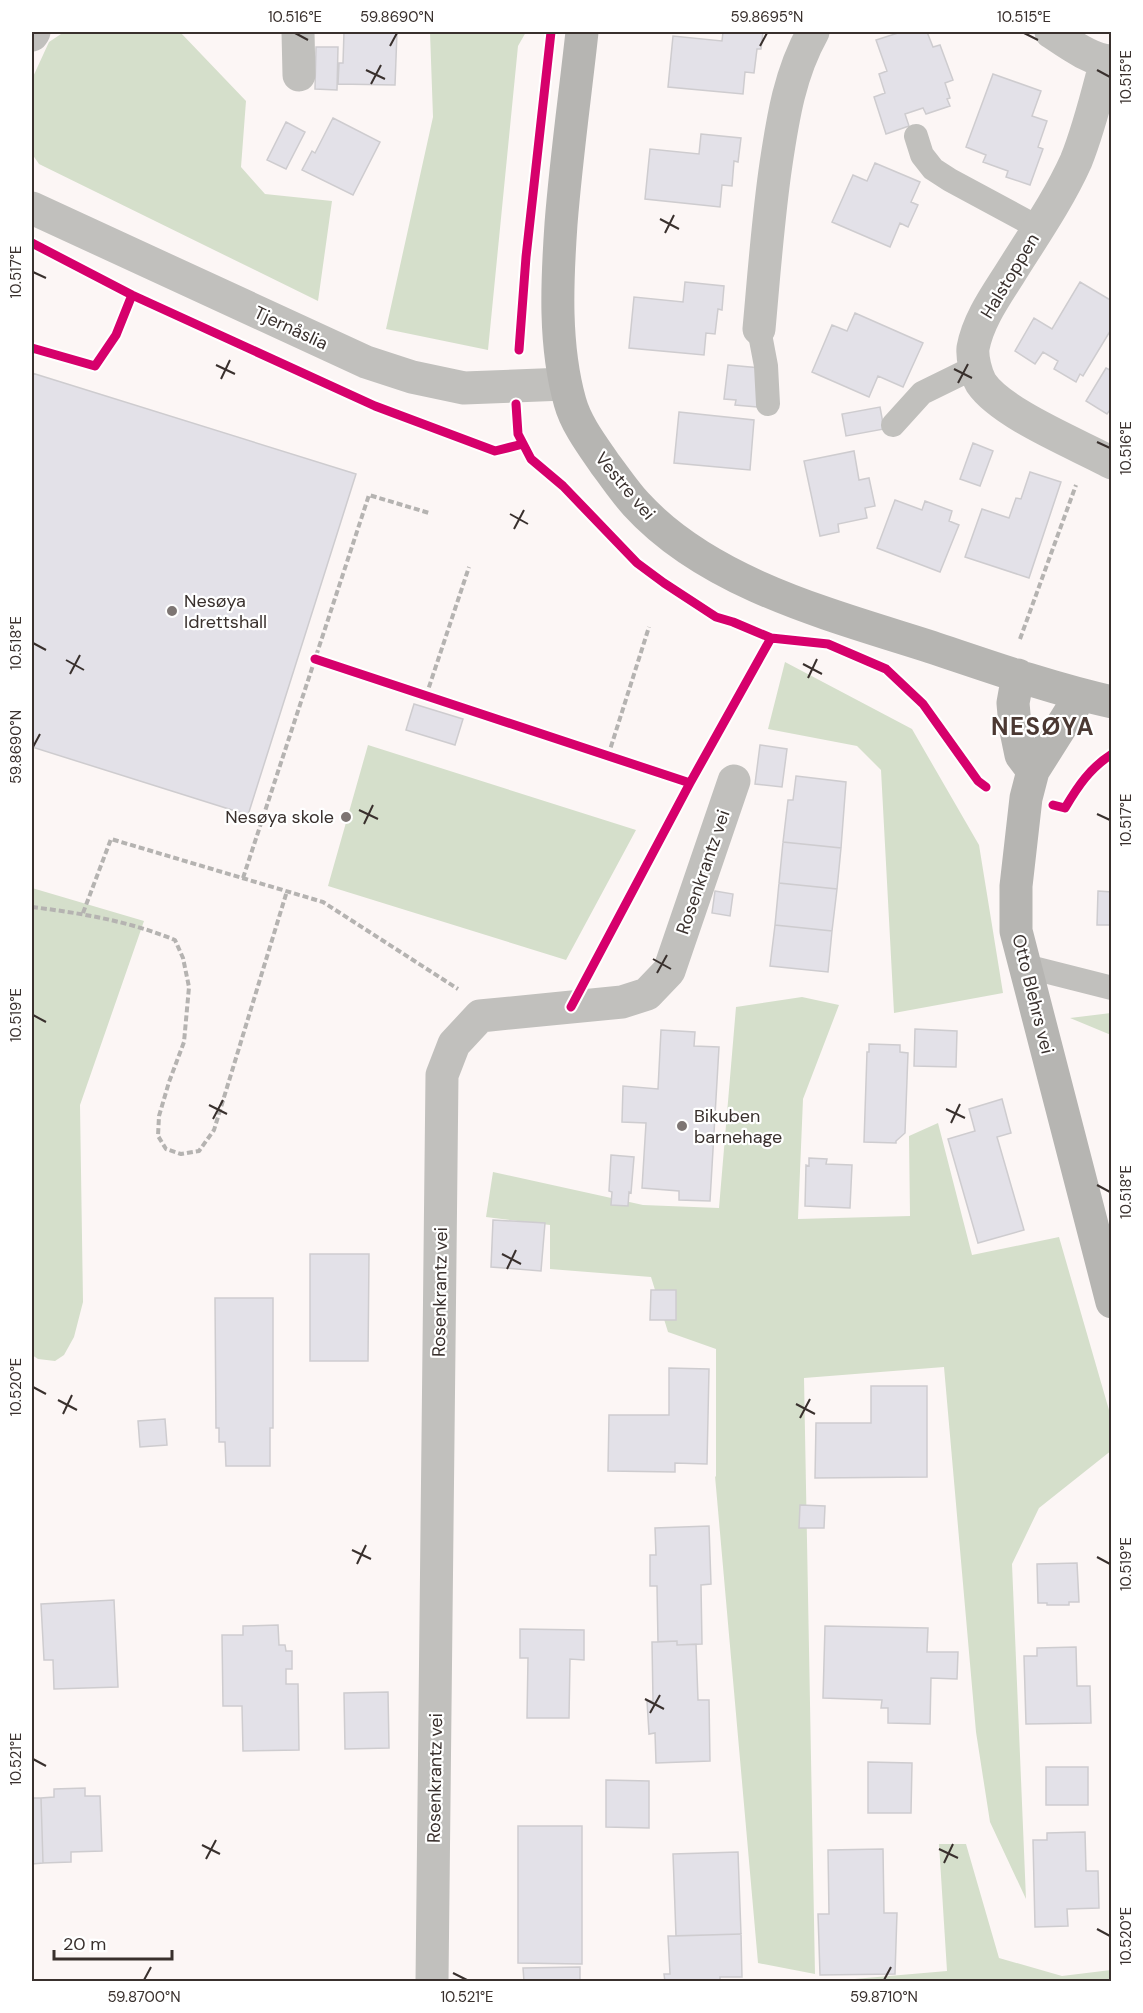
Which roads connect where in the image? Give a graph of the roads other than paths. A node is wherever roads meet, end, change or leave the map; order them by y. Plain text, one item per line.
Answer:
1 (34, 32) edge
2 (298, 32) edge
3 (582, 32) edge
4 (813, 32) edge
5 (1052, 32) edge
6 (32, 35) edge
7 (1109, 61) edge
8 (299, 75) dead end
9 (916, 136) dead end
10 (32, 208) edge
11 (1039, 228) junction
12 (759, 329) joint
13 (975, 367) junction
14 (566, 384) junction
15 (768, 405) dead end
16 (893, 425) dead end
17 (1100, 457) edge
18 (1018, 660) junction
19 (1096, 698) edge
20 (1033, 771) junction
21 (734, 782) dead end
22 (1025, 966) junction
23 (1112, 988) edge
24 (1112, 1302) edge
25 (432, 1982) edge

1 - 6 street
2 - 8 street
3 - 14 street, Vestre vei
4 - 12 street
5 - 7 street, Halstoppen
7 - 11 street, Halstoppen
9 - 11 lane
10 - 14 street, Tjernåslia
11 - 13 street, Halstoppen
12 - 15 lane
13 - 16 lane
13 - 17 street
14 - 18 street, Vestre vei
18 - 19 street, Vestre vei
18 - 20 street
19 - 20 street, Otto Blehrs vei
20 - 22 street, Otto Blehrs vei
21 - 25 street, Rosenkrantz vei
22 - 23 lane
22 - 24 street, Otto Blehrs vei

